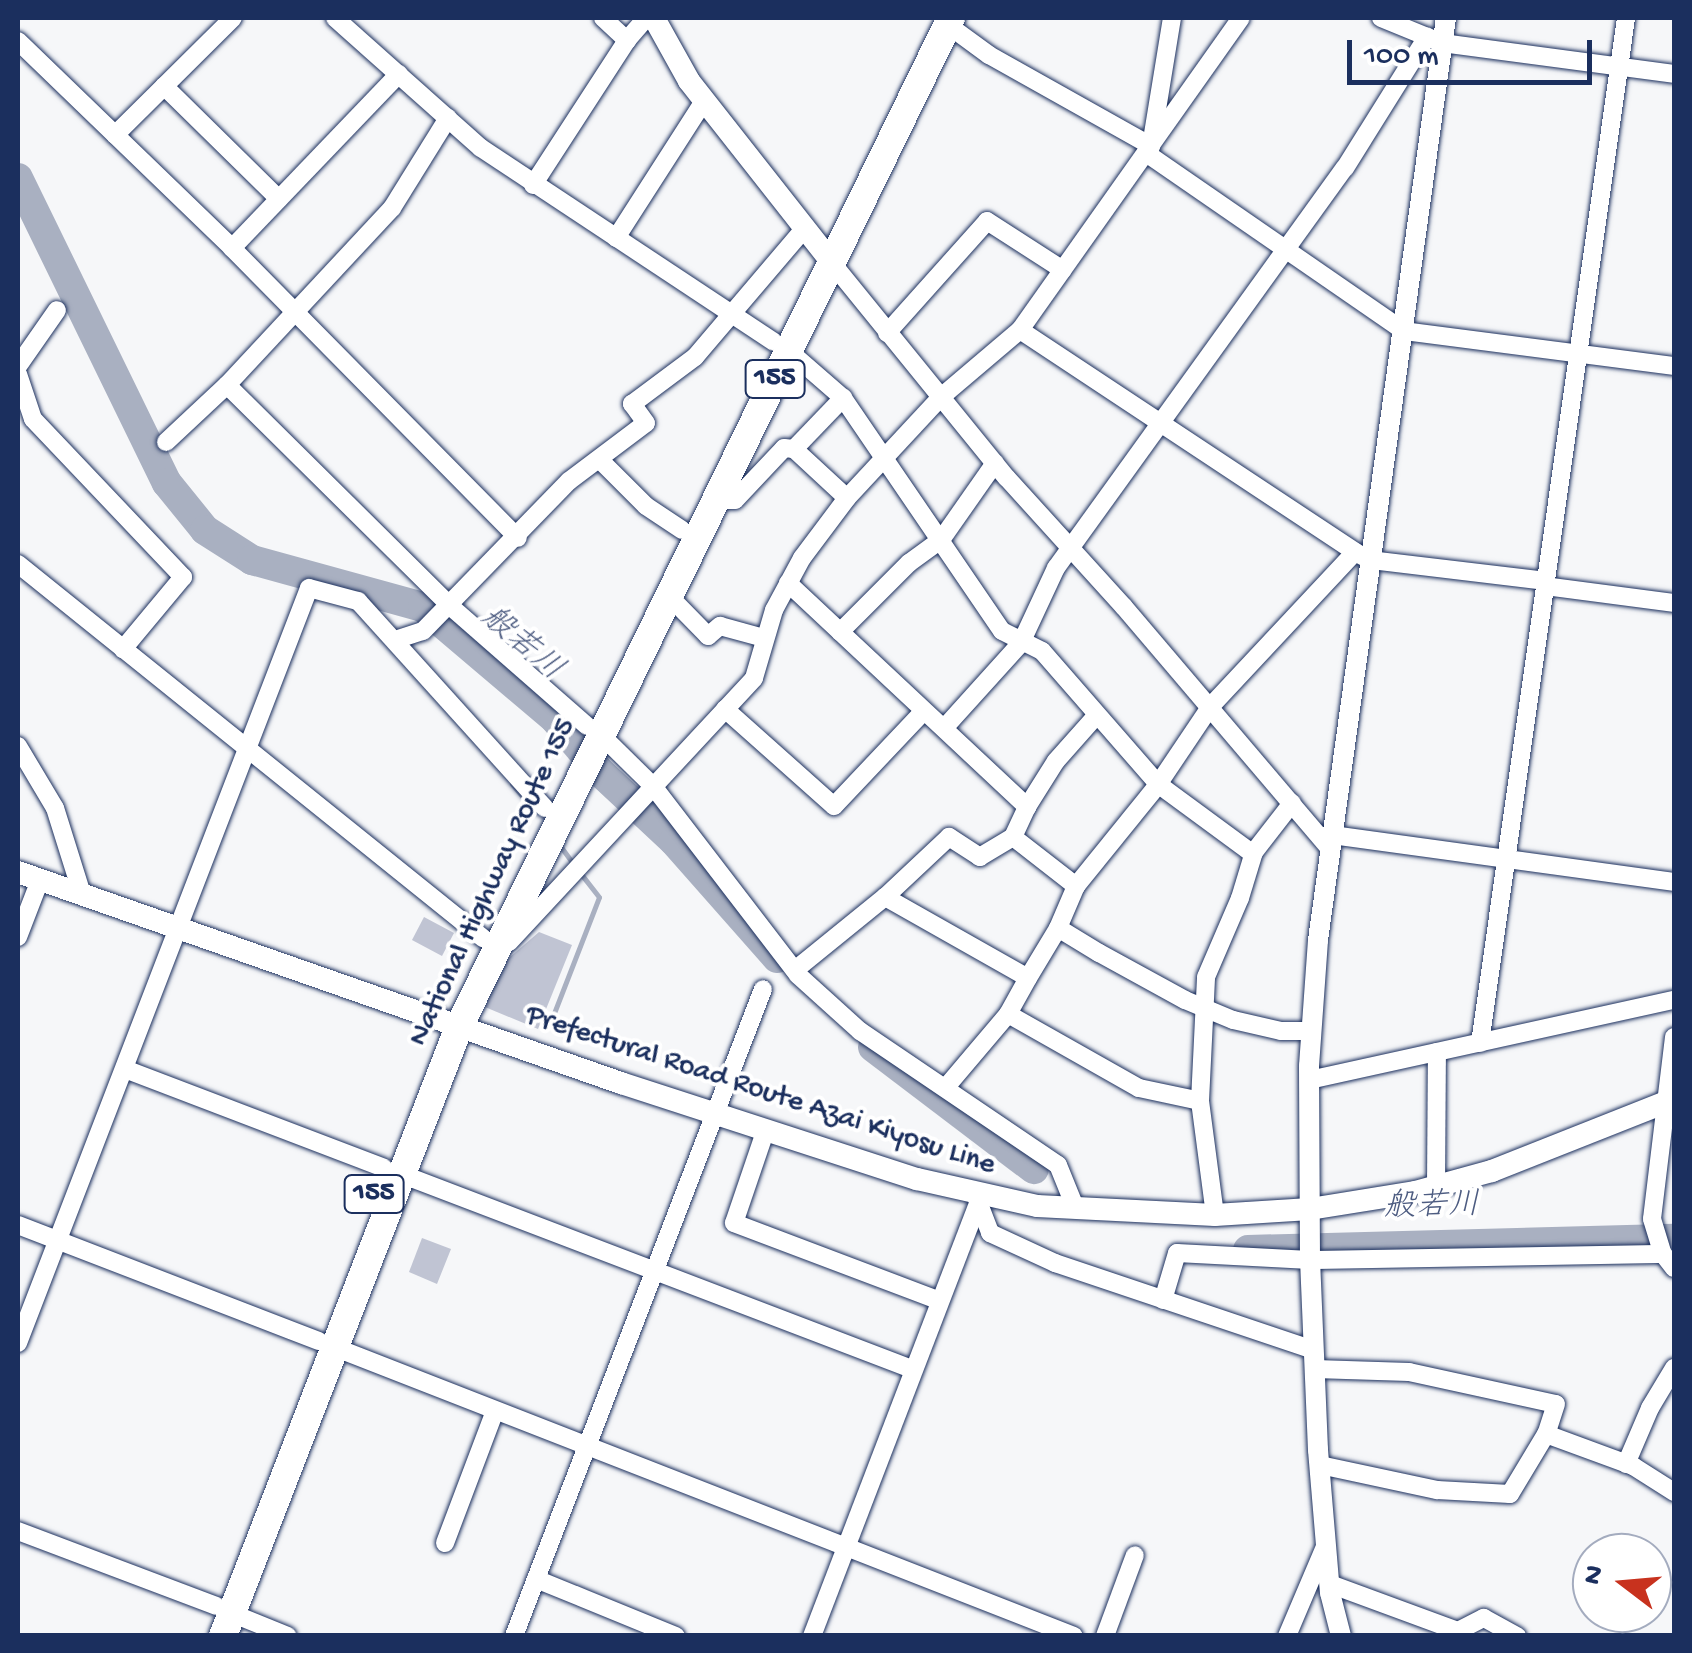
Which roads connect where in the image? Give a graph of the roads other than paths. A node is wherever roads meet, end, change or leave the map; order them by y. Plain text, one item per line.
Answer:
1 (233, 18) edge
2 (336, 18) edge
3 (603, 18) edge
4 (650, 18) edge
5 (1172, 18) edge
6 (1241, 18) edge
7 (1380, 18) edge
8 (1446, 18) edge
9 (1626, 18) edge
10 (944, 20) edge
11 (627, 40) junction
12 (1435, 40) junction
13 (18, 41) edge
14 (1618, 65) junction
15 (398, 74) junction
16 (1674, 74) edge
17 (164, 86) junction
18 (704, 101) junction
19 (448, 118) junction
20 (115, 135) junction
21 (1149, 150) junction
22 (533, 185) junction
23 (278, 199) junction
24 (616, 238) junction
25 (818, 247) junction
26 (232, 248) junction
27 (1286, 250) junction
28 (1063, 270) junction
29 (58, 310) dead end
30 (730, 311) junction
31 (295, 312) junction
32 (1020, 330) junction
33 (1404, 331) junction
34 (887, 333) junction
35 (782, 347) junction
36 (1579, 353) junction
37 (18, 366) edge
38 (1674, 366) edge
39 (18, 374) edge
40 (227, 385) junction
41 (941, 397) junction
42 (843, 398) junction
43 (1163, 424) junction
44 (166, 442) dead end
45 (794, 449) junction
46 (884, 457) junction
47 (598, 458) junction
48 (994, 463) junction
49 (847, 498) junction
50 (716, 500) junction
51 (682, 530) junction
52 (518, 538) junction
53 (941, 540) junction
54 (1070, 547) junction
55 (1362, 556) junction
56 (18, 564) edge
57 (788, 583) junction
58 (1546, 584) junction
59 (669, 596) junction
60 (1674, 603) edge
61 (442, 613) junction
62 (840, 632) junction
63 (764, 638) junction
64 (394, 640) junction
65 (1022, 643) junction
66 (123, 649) junction
67 (1210, 707) junction
68 (725, 708) junction
69 (923, 712) junction
70 (1095, 716) junction
71 (946, 726) junction
72 (593, 732) junction
73 (18, 746) edge
74 (249, 750) junction
75 (575, 768) junction
76 (1158, 784) junction
77 (650, 788) junction
78 (1292, 803) junction
79 (1027, 807) junction
80 (545, 808) junction
81 (1012, 837) junction
82 (1331, 842) junction
83 (1254, 854) junction
84 (1505, 860) junction
85 (29, 876) edge
86 (1674, 882) edge
87 (1076, 886) junction
88 (82, 894) junction
89 (885, 897) junction
90 (182, 927) junction
91 (1058, 928) junction
92 (18, 937) edge
93 (491, 942) junction
94 (794, 970) junction
95 (1028, 978) junction
96 (763, 989) dead end
97 (1674, 1000) edge
98 (1202, 1007) junction
99 (1008, 1014) junction
100 (451, 1024) junction
101 (1312, 1030) junction
102 (1674, 1037) edge
103 (1480, 1043) junction
104 (1437, 1052) junction
105 (126, 1070) junction
106 (1309, 1080) junction
107 (946, 1088) junction
108 (1200, 1101) junction
109 (1669, 1101) edge
110 (714, 1112) junction
111 (766, 1129) junction
112 (392, 1171) junction
113 (1436, 1187) junction
114 (977, 1198) junction
115 (1076, 1207) junction
116 (1215, 1215) junction
117 (1310, 1219) junction
118 (18, 1224) edge
119 (57, 1240) junction
120 (1667, 1258) edge
121 (1310, 1260) junction
122 (654, 1272) junction
123 (938, 1300) junction
124 (1163, 1300) junction
125 (18, 1344) edge
126 (326, 1344) junction
127 (1314, 1360) junction
128 (1674, 1368) edge
129 (912, 1369) junction
130 (495, 1411) junction
131 (1546, 1434) junction
132 (587, 1445) junction
133 (1626, 1464) junction
134 (1320, 1465) junction
135 (1674, 1492) edge
136 (18, 1531) edge
137 (445, 1543) dead end
138 (1326, 1543) junction
139 (846, 1546) junction
140 (1135, 1555) dead end
141 (536, 1580) junction
142 (1330, 1584) junction
143 (223, 1619) edge
144 (204, 1636) edge
145 (288, 1636) edge
146 (514, 1636) edge
147 (676, 1636) edge
148 (812, 1636) edge
149 (1074, 1636) edge
150 (1106, 1636) edge
151 (1287, 1636) edge
152 (1341, 1636) edge
153 (1516, 1636) edge

1 - 17 street
2 - 15 street
3 - 11 street
4 - 11 street
4 - 18 main road
5 - 21 street
6 - 21 street
7 - 12 street
8 - 12 street
9 - 14 street
10 - 21 street
10 - 25 highway, National Highway Route 155 / 155
11 - 22 street
12 - 14 street
12 - 27 street
12 - 33 street
13 - 20 street
14 - 16 street
14 - 36 street
15 - 19 street
15 - 23 street
17 - 20 street
17 - 23 street
18 - 24 street
18 - 25 main road
19 - 22 street
19 - 31 street
20 - 26 street
21 - 27 street
21 - 28 street
22 - 24 street
23 - 26 street
24 - 30 street
25 - 30 street
25 - 34 street
25 - 35 highway, National Highway Route 155 / 155
26 - 31 street
27 - 33 street
27 - 43 street
28 - 32 street
28 - 34 street
29 - 37 street
30 - 35 street
30 - 47 street
31 - 40 street
31 - 52 street
32 - 41 street
32 - 43 street
33 - 36 street
33 - 55 street
34 - 41 street
35 - 42 street
35 - 50 highway, National Highway Route 155 / 155
35 - 51 highway, National Highway Route 155 / 155
36 - 38 street
36 - 58 street
39 - 66 street
40 - 44 street
40 - 61 street
41 - 46 street
41 - 48 street
42 - 45 street
42 - 46 street
43 - 54 street
43 - 55 street
45 - 49 street
45 - 50 street
46 - 49 street
46 - 53 street
47 - 51 street
47 - 52 street
48 - 53 street
48 - 54 street
49 - 57 street
50 - 59 highway, National Highway Route 155 / 155
51 - 72 highway, National Highway Route 155 / 155
52 - 61 street
53 - 62 street
53 - 65 street
54 - 65 street
54 - 67 street
55 - 58 street
55 - 67 street
55 - 82 street
56 - 66 street
57 - 62 street
57 - 63 street
58 - 60 street
58 - 84 street
59 - 63 street
59 - 72 highway, National Highway Route 155 / 155
61 - 64 street
61 - 72 street
62 - 69 street
63 - 68 street
64 - 74 street
64 - 80 street
65 - 70 street
65 - 71 street
66 - 74 street
67 - 76 street
67 - 78 street
68 - 69 street
68 - 77 street
69 - 71 street
70 - 76 street
70 - 79 street
71 - 79 street
72 - 75 highway, National Highway Route 155 / 155
72 - 77 street
73 - 88 street
74 - 90 street
74 - 93 street
75 - 80 highway, National Highway Route 155 / 155
75 - 93 highway, National Highway Route 155 / 155
76 - 83 street
76 - 87 street
77 - 93 street
77 - 94 street
78 - 82 street
78 - 83 street
79 - 81 street
80 - 93 highway, National Highway Route 155 / 155
81 - 87 street
81 - 89 street
82 - 84 street
82 - 101 street
83 - 98 street
84 - 86 street
84 - 103 street
85 - 88 main road, Prefectural Road Route Azai Kiyosu Line
85 - 92 street
87 - 91 street
88 - 90 main road, Prefectural Road Route Azai Kiyosu Line
89 - 94 street
89 - 95 street
90 - 100 main road, Prefectural Road Route Azai Kiyosu Line
90 - 105 street
91 - 95 street
91 - 98 street
93 - 100 highway, National Highway Route 155 / 155
94 - 107 street
95 - 99 street
96 - 110 street
97 - 103 street
98 - 101 street
98 - 108 street
99 - 107 street
99 - 108 street
100 - 110 main road, Prefectural Road Route Azai Kiyosu Line
100 - 112 highway, National Highway Route 155 / 155
101 - 106 street
102 - 109 street
103 - 104 street
104 - 106 street
104 - 113 street
105 - 112 street
105 - 119 street
106 - 117 street
107 - 115 street
108 - 116 street
109 - 113 main road, Prefectural Road Route Azai Kiyosu Line
109 - 120 street
110 - 111 main road, Prefectural Road Route Azai Kiyosu Line
110 - 122 street
111 - 114 main road, Prefectural Road Route Azai Kiyosu Line
111 - 123 street
112 - 122 street
112 - 126 highway, National Highway Route 155 / 155
113 - 117 main road, Prefectural Road Route Azai Kiyosu Line
114 - 115 main road, Prefectural Road Route Azai Kiyosu Line
114 - 123 street
114 - 124 street
115 - 116 main road, Prefectural Road Route Azai Kiyosu Line
116 - 117 main road, Prefectural Road Route Azai Kiyosu Line
117 - 121 street
118 - 119 street
119 - 125 street
119 - 126 street
120 - 121 street
121 - 124 street
121 - 127 street
122 - 129 street
122 - 132 street
123 - 129 street
124 - 127 street
126 - 130 street
126 - 143 highway, National Highway Route 155 / 155
127 - 131 street
127 - 134 street
128 - 133 street
129 - 139 street
130 - 132 street
130 - 137 street
131 - 133 street
131 - 134 street
132 - 139 street
132 - 141 street
133 - 135 street
134 - 138 street
136 - 143 street
138 - 142 street
138 - 151 street
139 - 148 street
139 - 149 street
140 - 150 street
141 - 146 street
141 - 147 street
142 - 152 street
142 - 153 street
143 - 144 highway, National Highway Route 155 / 155
143 - 145 street

